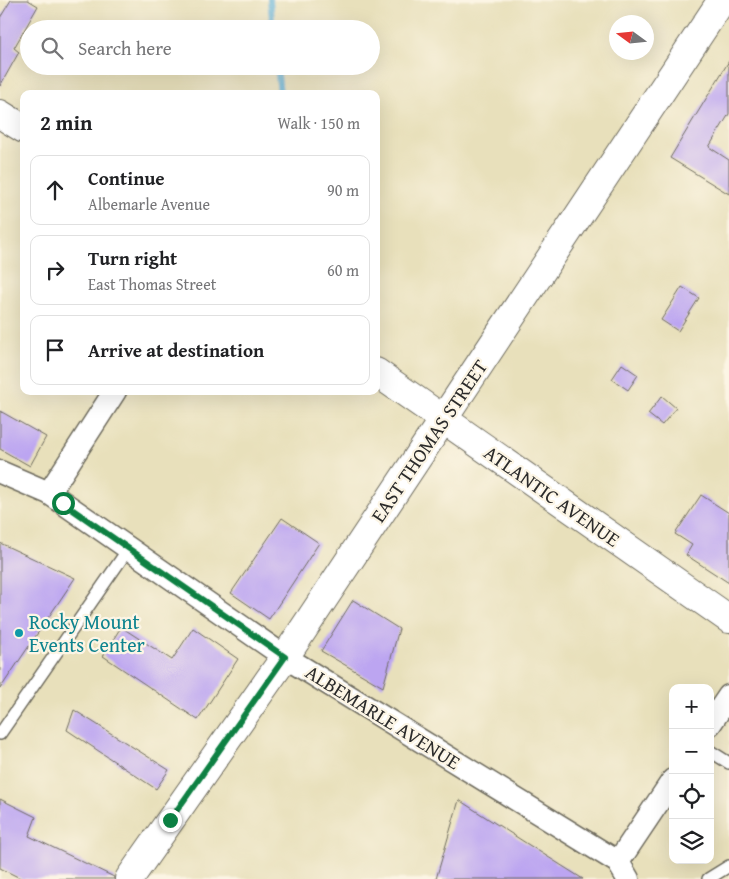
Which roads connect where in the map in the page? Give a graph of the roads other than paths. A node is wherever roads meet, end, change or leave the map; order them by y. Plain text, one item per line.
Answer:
1 (722, 3) edge
2 (0, 114) edge
3 (20, 126) edge
4 (380, 375) edge
5 (112, 395) edge
6 (443, 419) junction
7 (0, 472) edge
8 (49, 493) junction
9 (129, 548) junction
10 (729, 619) edge
11 (285, 657) junction
12 (729, 696) edge
13 (714, 718) edge
14 (0, 734) edge
15 (714, 754) edge
16 (729, 763) edge
17 (669, 787) edge
18 (729, 866) edge
19 (623, 871) edge
20 (130, 879) edge
21 (708, 879) edge

1 - 6 main road, EAST THOMAS STREET
2 - 3 main road
4 - 6 main road, ATLANTIC AVENUE
5 - 8 street
6 - 10 main road, ATLANTIC AVENUE
6 - 11 main road, EAST THOMAS STREET
7 - 8 street, ALBEMARLE AVENUE
8 - 9 street, ALBEMARLE AVENUE
9 - 11 street, ALBEMARLE AVENUE
9 - 14 lane
11 - 19 street, ALBEMARLE AVENUE
11 - 20 main road, EAST THOMAS STREET
12 - 13 street
15 - 16 lane
17 - 19 street
18 - 21 lane

